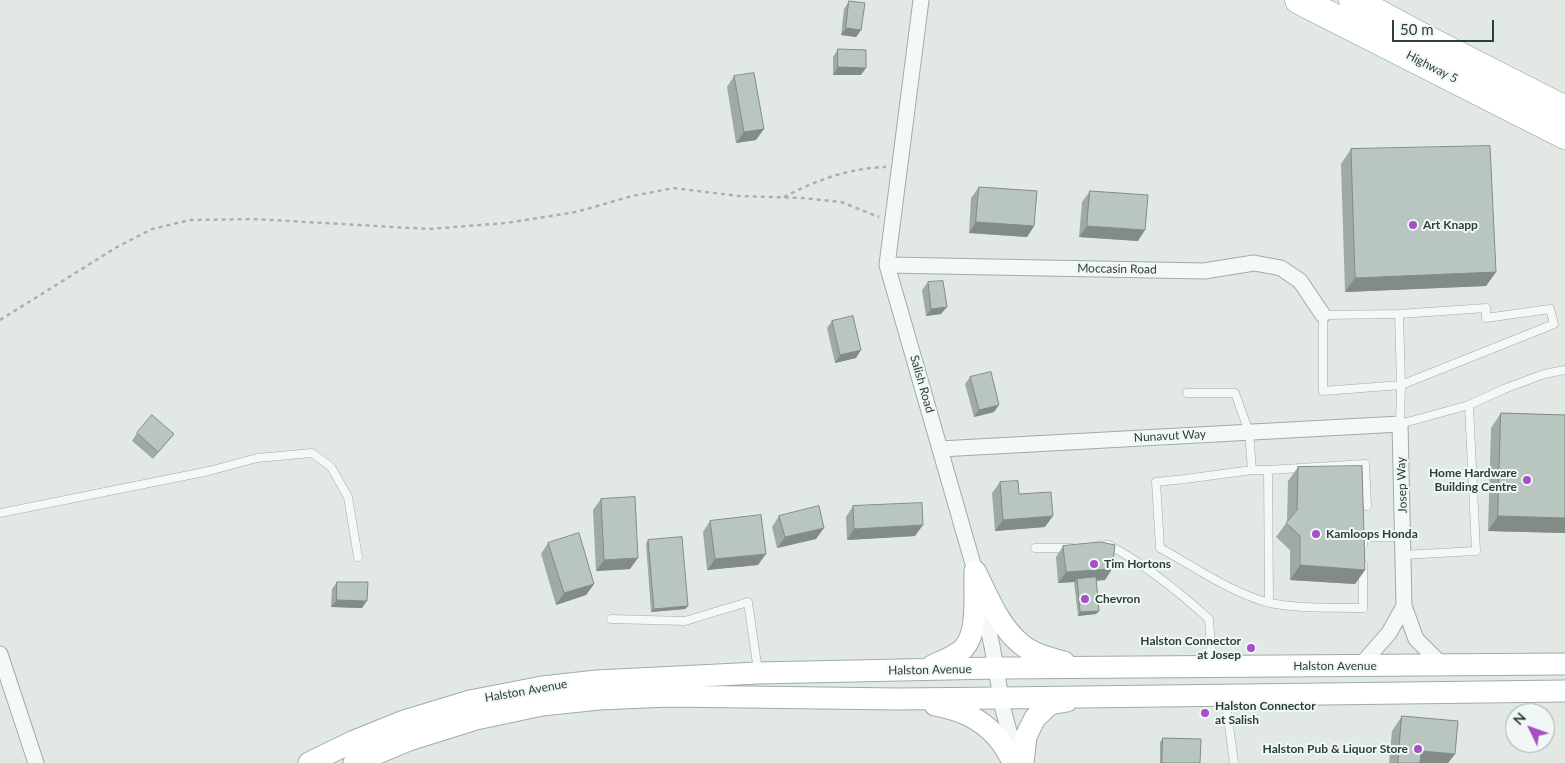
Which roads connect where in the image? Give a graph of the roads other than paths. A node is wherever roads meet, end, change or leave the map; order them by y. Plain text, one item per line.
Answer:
1 (921, 0) edge
2 (1299, 0) edge
3 (1353, 0) edge
4 (1565, 110) edge
5 (1565, 135) edge
6 (887, 265) junction
7 (1399, 314) junction
8 (1323, 315) junction
9 (1565, 370) edge
10 (1401, 385) junction
11 (1187, 392) dead end
12 (1469, 405) junction
13 (1400, 424) junction
14 (1249, 432) junction
15 (940, 449) junction
16 (1252, 470) junction
17 (1268, 470) junction
18 (1367, 506) dead end
19 (0, 513) edge
20 (1403, 537) junction
21 (1100, 546) edge
22 (1082, 547) edge
23 (1035, 548) dead end
24 (1403, 555) junction
25 (358, 557) dead end
26 (975, 571) junction
27 (1269, 602) junction
28 (1404, 606) junction
29 (612, 619) dead end
30 (0, 654) edge
31 (1565, 664) edge
32 (1442, 665) junction
33 (1360, 666) junction
34 (1212, 667) junction
35 (996, 668) junction
36 (1081, 668) junction
37 (923, 669) junction
38 (758, 673) junction
39 (1565, 691) edge
40 (1225, 695) junction
41 (1090, 697) junction
42 (898, 698) junction
43 (1001, 698) junction
44 (36, 763) edge
45 (309, 763) edge
46 (354, 763) edge
47 (1014, 763) edge
48 (1018, 763) edge
49 (1023, 763) edge
50 (1234, 763) edge

1 - 6 street, Salish Road
2 - 5 highway, Highway 5
3 - 4 highway, Highway 5
6 - 8 street, Moccasin Road
6 - 15 street, Salish Road
7 - 8 lane
7 - 10 lane
7 - 10 lane
8 - 10 lane
9 - 12 lane
10 - 13 lane
11 - 14 lane
12 - 13 lane
12 - 24 lane
13 - 14 street, Nunavut Way
13 - 20 street, Josep Way
14 - 15 street, Nunavut Way
14 - 16 lane
15 - 26 street, Salish Road
16 - 17 lane
16 - 27 lane
17 - 18 lane
17 - 27 lane
19 - 25 lane
20 - 24 street, Josep Way
20 - 27 lane
21 - 34 lane
22 - 23 lane
24 - 28 street, Josep Way
26 - 35 street, Salish Road
26 - 36 main road
26 - 37 main road
28 - 32 street, Josep Way
28 - 33 street
29 - 38 lane
30 - 44 street
31 - 32 main road, Halston Avenue
32 - 33 main road, Halston Avenue
33 - 34 main road, Halston Avenue
34 - 36 main road, Halston Avenue
35 - 36 main road, Halston Avenue
35 - 37 main road, Halston Avenue
35 - 43 street, Salish Road
37 - 38 main road, Halston Avenue
38 - 45 main road, Halston Avenue
39 - 40 main road, Halston Avenue
40 - 41 main road, Halston Avenue
40 - 50 lane
41 - 43 main road, Halston Avenue
41 - 49 main road
42 - 43 main road, Halston Avenue
42 - 46 main road, Halston Avenue
42 - 47 main road
43 - 48 street, Salish Road

